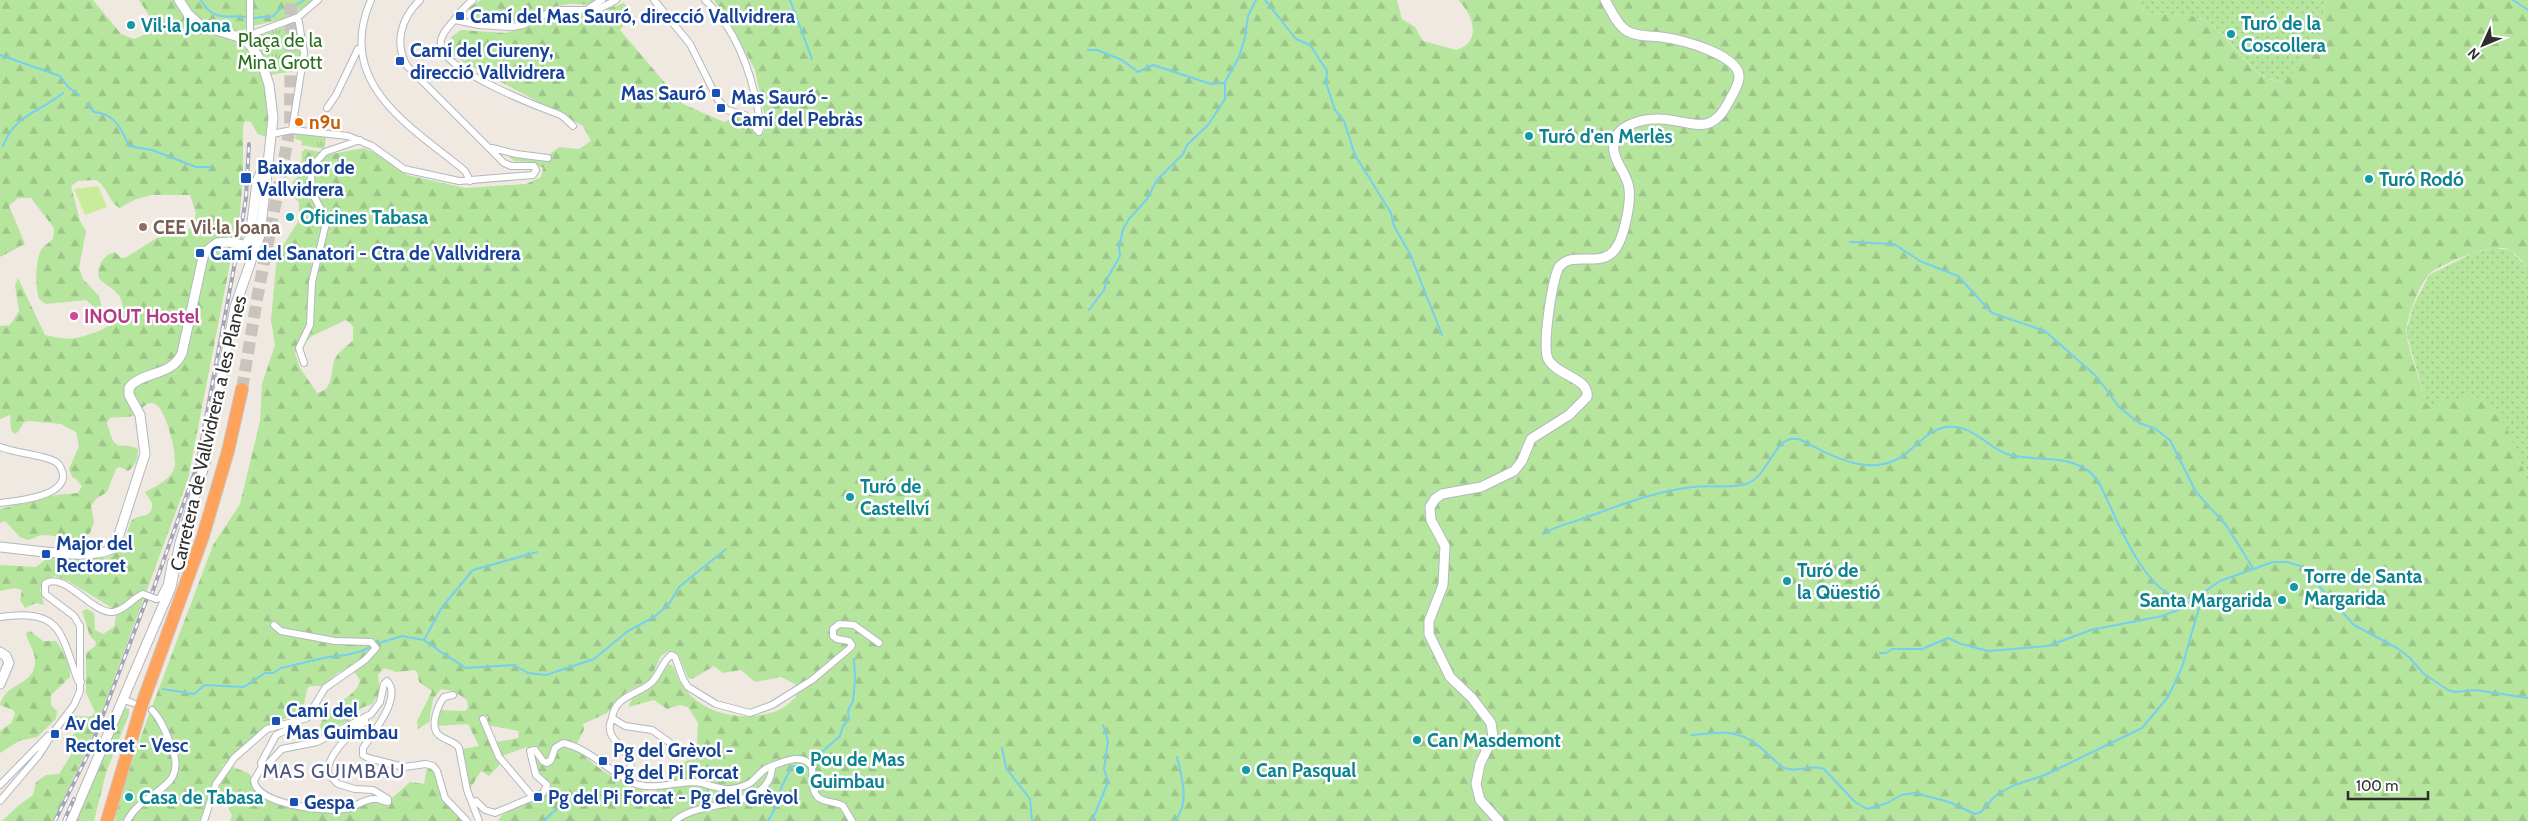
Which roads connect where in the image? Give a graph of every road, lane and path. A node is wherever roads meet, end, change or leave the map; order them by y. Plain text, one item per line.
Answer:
1 (178, 0) edge
2 (250, 0) edge
3 (318, 0) edge
4 (371, 0) edge
5 (420, 0) edge
6 (473, 0) edge
7 (602, 0) edge
8 (616, 0) edge
9 (654, 0) edge
10 (705, 0) edge
11 (1605, 0) edge
12 (588, 8) junction
13 (301, 15) junction
14 (455, 20) junction
15 (246, 36) junction
16 (361, 48) junction
17 (327, 108) dead end
18 (573, 126) dead end
19 (292, 130) junction
20 (272, 134) junction
21 (360, 140) junction
22 (490, 147) junction
23 (548, 158) dead end
24 (267, 164) junction
25 (470, 181) junction
26 (304, 363) dead end
27 (242, 389) tunnel mouth
28 (0, 447) edge
29 (0, 503) edge
30 (0, 547) edge
31 (176, 561) junction
32 (0, 617) edge
33 (274, 625) dead end
34 (879, 643) dead end
35 (0, 652) edge
36 (81, 682) junction
37 (0, 684) edge
38 (453, 695) dead end
39 (122, 699) junction
40 (142, 706) junction
41 (365, 717) junction
42 (612, 718) junction
43 (483, 719) dead end
44 (299, 722) junction
45 (54, 730) junction
46 (669, 742) dead end
47 (121, 759) junction
48 (262, 767) junction
49 (772, 768) junction
50 (626, 779) junction
51 (0, 785) edge
52 (533, 797) junction
53 (0, 801) edge
54 (473, 802) junction
55 (71, 821) edge
56 (100, 821) edge
57 (107, 821) edge
58 (127, 821) edge
59 (204, 821) edge
60 (467, 821) edge
61 (479, 821) edge
62 (675, 821) edge
63 (852, 821) edge
64 (1499, 821) edge

1 - 15 main road
2 - 15 street
3 - 13 street
4 - 16 street
5 - 22 street
6 - 14 street
7 - 12 street
8 - 12 street
9 - 10 street
11 - 64 main road
12 - 14 street
13 - 15 street
13 - 19 street
14 - 18 street
15 - 20 main road, Carretera de Vallvidrera a les Planes
16 - 17 street
16 - 25 street
19 - 20 street
19 - 21 street
20 - 24 main road, Carretera de Vallvidrera a les Planes
21 - 25 street
21 - 26 street
22 - 23 street
22 - 25 street
24 - 30 main road, bridge
24 - 31 main road, Carretera de Vallvidrera a les Planes
27 - 40 highway
28 - 29 street
31 - 36 street, bridge
31 - 39 main road, Carretera de Vallvidrera a les Planes
32 - 36 street
33 - 44 street
34 - 42 street
35 - 37 main road
36 - 45 street
38 - 54 street
39 - 40 street
39 - 55 main road, Carretera de Vallvidrera a les Planes
40 - 47 highway
40 - 58 street
41 - 48 street
41 - 48 street
41 - 60 street
42 - 46 street
42 - 50 street
43 - 52 street
44 - 48 street
44 - 59 street
45 - 51 street
45 - 53 street
47 - 56 highway
47 - 57 highway
49 - 50 street
49 - 62 street
49 - 63 street
50 - 52 street
52 - 54 street
54 - 61 street

